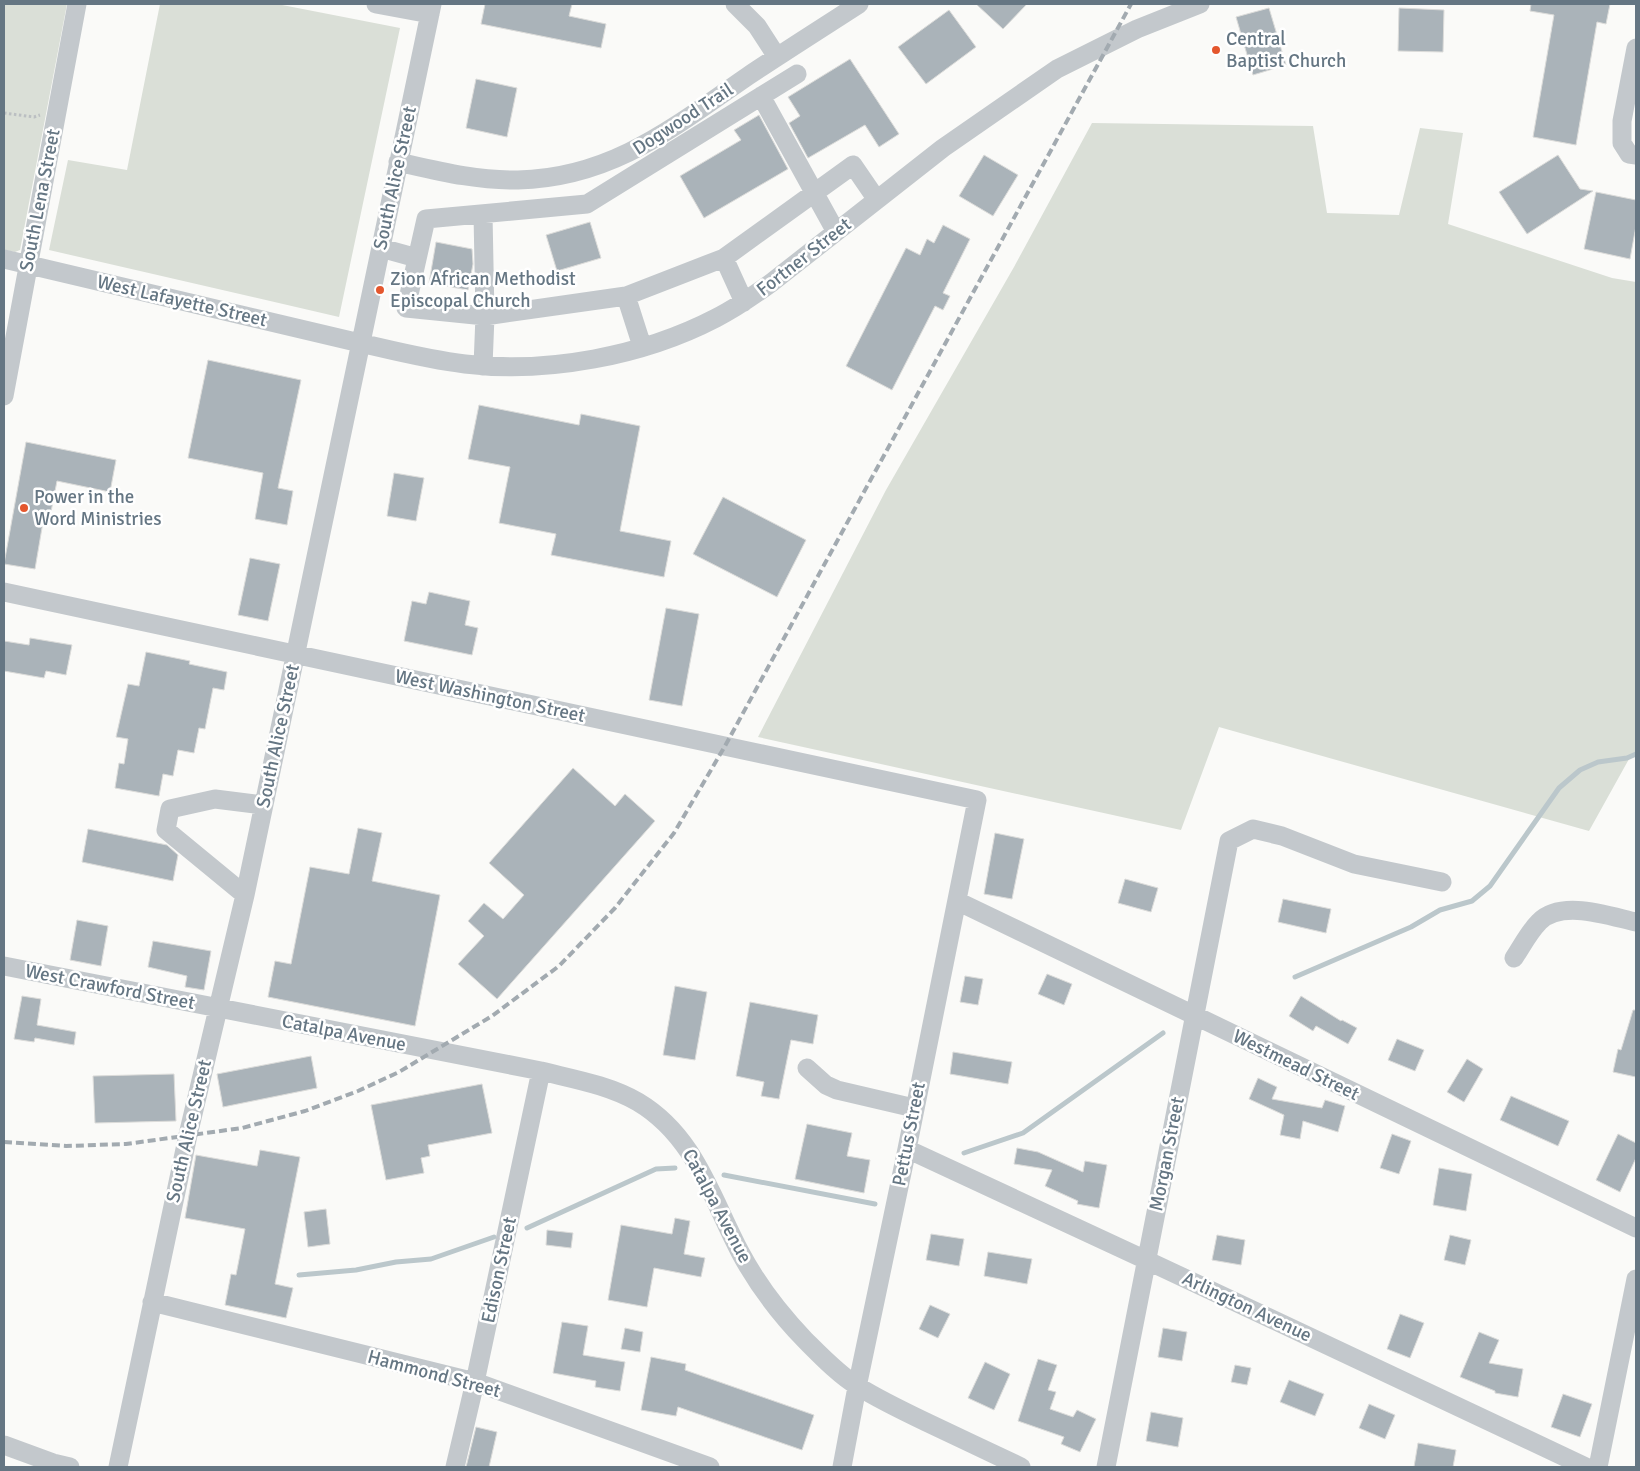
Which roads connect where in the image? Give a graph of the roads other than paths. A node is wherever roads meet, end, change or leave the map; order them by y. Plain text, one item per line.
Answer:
1 (77, 4) edge
2 (376, 4) edge
3 (735, 4) edge
4 (858, 4) edge
5 (1200, 4) edge
6 (431, 9) edge
7 (1636, 48) edge
8 (777, 57) junction
9 (797, 74) dead end
10 (761, 96) junction
11 (1636, 155) edge
12 (398, 162) junction
13 (814, 194) junction
14 (877, 200) junction
15 (483, 214) junction
16 (836, 232) junction
17 (380, 248) junction
18 (417, 258) junction
19 (724, 258) junction
20 (4, 259) edge
21 (28, 264) junction
22 (626, 296) junction
23 (744, 302) junction
24 (485, 316) junction
25 (360, 343) junction
26 (642, 346) junction
27 (483, 366) junction
28 (4, 396) edge
29 (4, 592) edge
30 (296, 653) junction
31 (977, 800) joint
32 (264, 804) junction
33 (1442, 882) dead end
34 (245, 895) junction
35 (957, 901) junction
36 (1636, 922) edge
37 (1514, 958) dead end
38 (4, 966) edge
39 (217, 1008) junction
40 (1194, 1016) junction
41 (807, 1068) dead end
42 (541, 1072) junction
43 (914, 1108) junction
44 (907, 1150) junction
45 (1636, 1228) edge
46 (1146, 1260) junction
47 (1636, 1279) edge
48 (152, 1302) junction
49 (475, 1382) junction
50 (857, 1386) junction
51 (4, 1445) edge
52 (70, 1467) edge
53 (118, 1467) edge
54 (455, 1467) edge
55 (710, 1467) edge
56 (842, 1467) edge
57 (1021, 1467) edge
58 (1106, 1467) edge
59 (1586, 1467) edge
60 (1598, 1467) edge

1 - 21 street, South Lena Street
2 - 6 street
3 - 8 street
4 - 8 street, Dogwood Trail
5 - 14 street, Fortner Street
6 - 12 street, South Alice Street
7 - 11 street
8 - 12 street, Dogwood Trail
9 - 10 street
10 - 13 street
10 - 15 street
12 - 17 street, South Alice Street
13 - 14 street
13 - 16 street
13 - 19 street
14 - 16 street, Fortner Street
15 - 18 street
15 - 24 street
16 - 23 street, Fortner Street
17 - 18 street
17 - 25 street, South Alice Street
18 - 24 street
19 - 22 street
19 - 23 street
20 - 21 street, West Lafayette Street
21 - 25 street, West Lafayette Street
21 - 28 street, South Lena Street
22 - 24 street
22 - 26 street
23 - 26 street, Fortner Street
24 - 27 street
25 - 27 street, Fortner Street
25 - 30 street, South Alice Street
26 - 27 street, Fortner Street
29 - 30 street, West Washington Street
30 - 31 street, West Washington Street
30 - 32 street, South Alice Street
31 - 35 street, Pettus Street
32 - 34 street, South Alice Street
32 - 34 street
33 - 40 street, Morgan Street
34 - 39 street, South Alice Street
35 - 40 street, Westmead Street
35 - 43 street, Pettus Street
36 - 37 street
38 - 39 street, West Crawford Street
39 - 42 street, Catalpa Avenue
39 - 48 street, South Alice Street
40 - 45 street, Westmead Street
40 - 46 street, Morgan Street
41 - 43 street
42 - 49 street, Edison Street
42 - 50 street, Catalpa Avenue
43 - 44 street, Pettus Street
44 - 46 street, Arlington Avenue
44 - 50 street, Pettus Street
46 - 58 street, Morgan Street
46 - 59 street, Arlington Avenue
47 - 60 street
48 - 49 street, Hammond Street
48 - 53 street, South Alice Street
49 - 54 street, Edison Street
49 - 55 street, Hammond Street
50 - 56 street, Pettus Street
50 - 57 street, Catalpa Avenue
51 - 52 street

